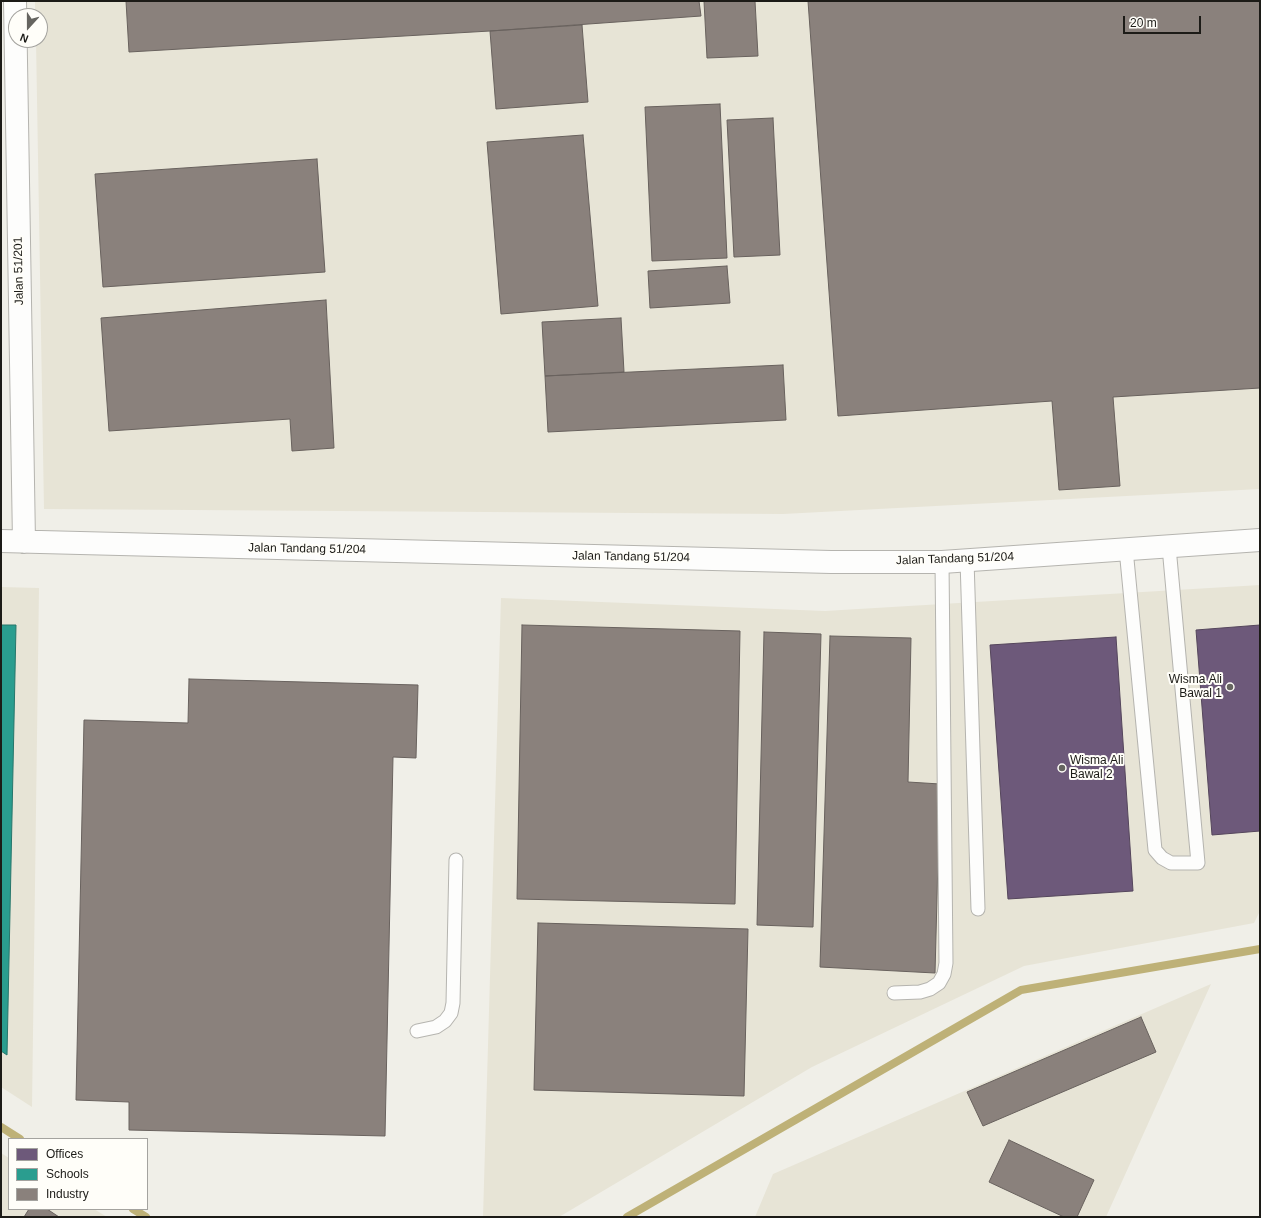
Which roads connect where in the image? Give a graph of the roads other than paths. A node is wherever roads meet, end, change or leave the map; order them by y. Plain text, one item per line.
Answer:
1 (15, 1) edge
2 (1260, 540) edge
3 (1, 541) edge
4 (24, 542) junction
5 (1169, 547) junction
6 (1126, 549) junction
7 (967, 560) junction
8 (942, 562) junction
9 (456, 860) dead end
10 (978, 909) dead end
11 (894, 993) dead end
12 (417, 1031) dead end

1 - 4 street, Jalan 51/201
2 - 5 street, Jalan Tandang 51/204
3 - 4 street, Jalan Tandang 51/204
4 - 8 street, Jalan Tandang 51/204
5 - 6 street, Jalan Tandang 51/204
5 - 6 lane
6 - 7 street, Jalan Tandang 51/204
7 - 8 street, Jalan Tandang 51/204
7 - 10 lane
8 - 11 lane
9 - 12 lane

